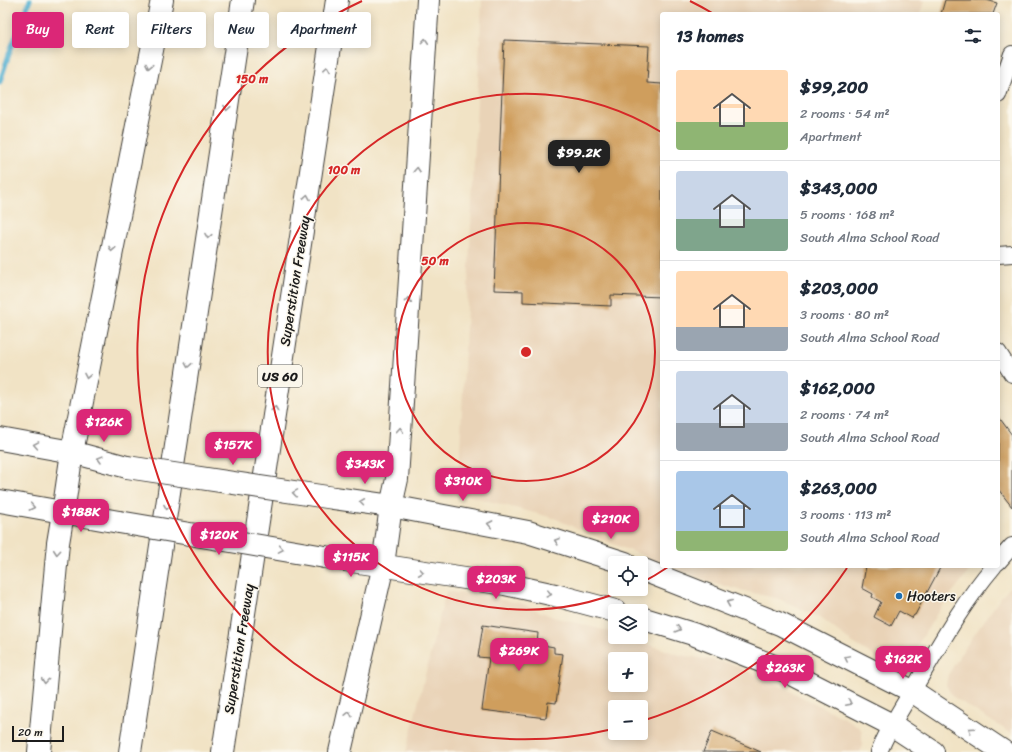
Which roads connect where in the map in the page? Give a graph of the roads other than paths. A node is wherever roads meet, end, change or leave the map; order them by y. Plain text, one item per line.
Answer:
1 (162, 0) edge
2 (243, 0) edge
3 (337, 0) edge
4 (428, 0) edge
5 (1012, 54) edge
6 (1000, 89) edge
7 (1012, 254) edge
8 (1000, 255) edge
9 (1000, 355) edge
10 (1012, 374) edge
11 (0, 439) edge
12 (72, 452) junction
13 (0, 501) edge
14 (391, 506) junction
15 (64, 513) junction
16 (1012, 546) edge
17 (608, 558) edge
18 (1000, 560) edge
19 (382, 565) junction
20 (992, 568) edge
21 (648, 572) edge
22 (608, 609) edge
23 (648, 620) edge
24 (912, 691) junction
25 (892, 725) junction
26 (39, 752) edge
27 (130, 752) edge
28 (223, 752) edge
29 (340, 752) edge
30 (879, 752) edge
31 (933, 752) edge
32 (1004, 752) edge

1 -> 12 main road
2 -> 27 main road
28 -> 3 main road, Superstition Freeway / US 60
14 -> 4 main road
5 - 6 street
7 - 8 street
9 - 10 street
12 -> 11 main road
14 -> 12 main road, bridge
12 - 15 main road
13 -> 15 main road
17 -> 14 main road
14 - 19 main road
15 -> 19 main road, bridge
15 -> 26 main road
16 - 18 street
19 -> 22 main road
29 -> 19 main road
20 - 24 street
24 -> 21 main road
23 -> 25 main road
24 - 25 street
32 -> 24 main road
25 - 30 street
25 - 31 main road

